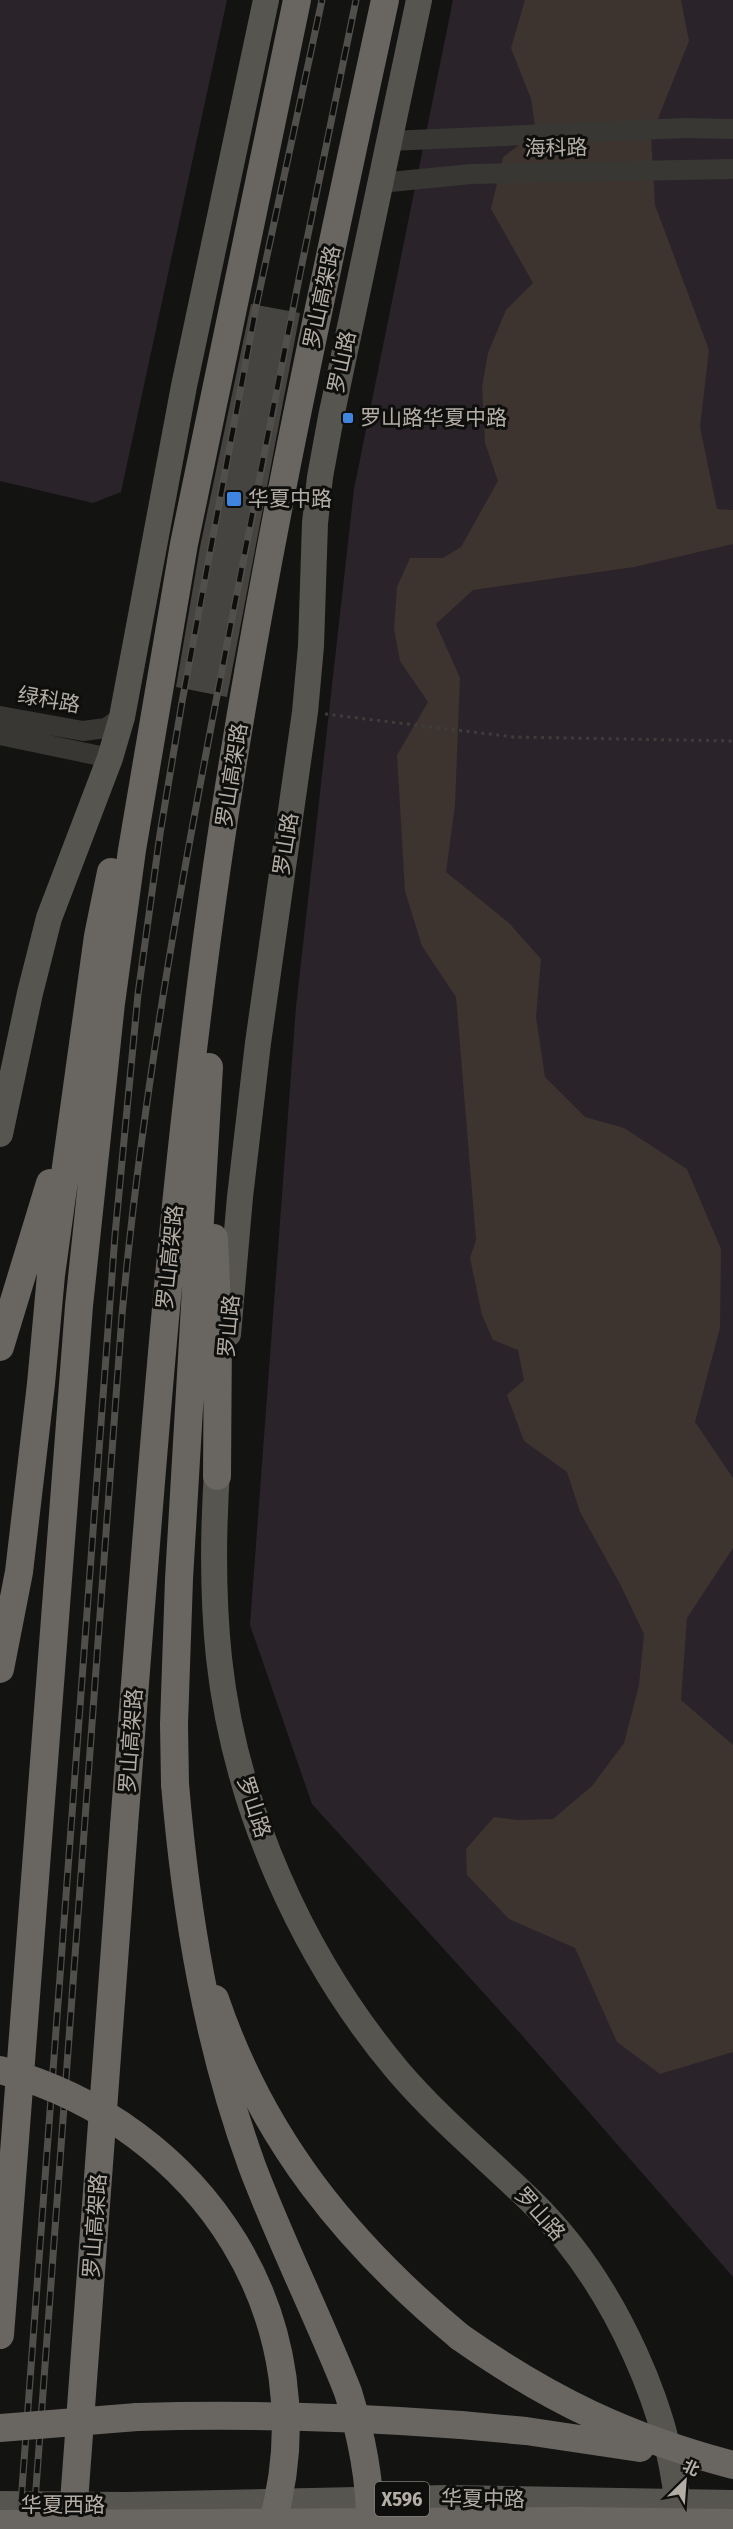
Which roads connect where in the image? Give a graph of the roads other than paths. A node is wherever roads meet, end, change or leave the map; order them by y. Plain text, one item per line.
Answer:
1 (266, 0) edge
2 (297, 0) edge
3 (385, 0) edge
4 (419, 0) edge
5 (733, 129) edge
6 (389, 141) junction
7 (733, 169) edge
8 (380, 183) junction
9 (184, 544) junction
10 (268, 561) junction
11 (0, 716) edge
12 (122, 717) junction
13 (0, 735) edge
14 (110, 758) junction
15 (212, 1015) junction
16 (83, 1044) junction
17 (0, 1134) edge
18 (0, 1347) edge
19 (217, 1476) junction
20 (0, 1669) edge
21 (183, 1871) junction
22 (0, 2070) edge
23 (0, 2335) edge
24 (0, 2428) edge
25 (733, 2466) edge
26 (678, 2502) junction
27 (733, 2503) edge
28 (0, 2504) edge
29 (126, 2505) joint
30 (733, 2523) edge
31 (0, 2524) edge
32 (72, 2529) edge
33 (271, 2529) edge
34 (370, 2529) edge
35 (678, 2529) edge

1 - 12 main road
2 - 9 highway
3 - 10 highway, 罗山高架路
4 - 6 main road, 罗山路
5 - 6 street, 海科路
6 - 8 main road, 罗山路
7 - 8 street, 海科路
8 - 19 main road, 罗山路
9 - 16 highway
9 - 23 highway
10 - 15 highway
10 - 32 highway, 罗山高架路, bridge
11 - 12 street, 绿科路
12 - 14 main road
13 - 14 street, 绿科路
14 - 17 main road
15 - 19 highway
15 - 21 highway, bridge
16 - 18 highway
16 - 20 highway
19 - 26 main road, 罗山路
21 - 25 highway, bridge
21 - 34 highway, bridge
22 - 33 highway, bridge
24 - 25 highway, bridge
26 - 27 main road, 华夏中路 / X596
26 - 29 main road, 华夏中路 / X596
26 - 35 main road, 罗山路
28 - 29 main road, 华夏西路
30 - 31 highway, bridge

